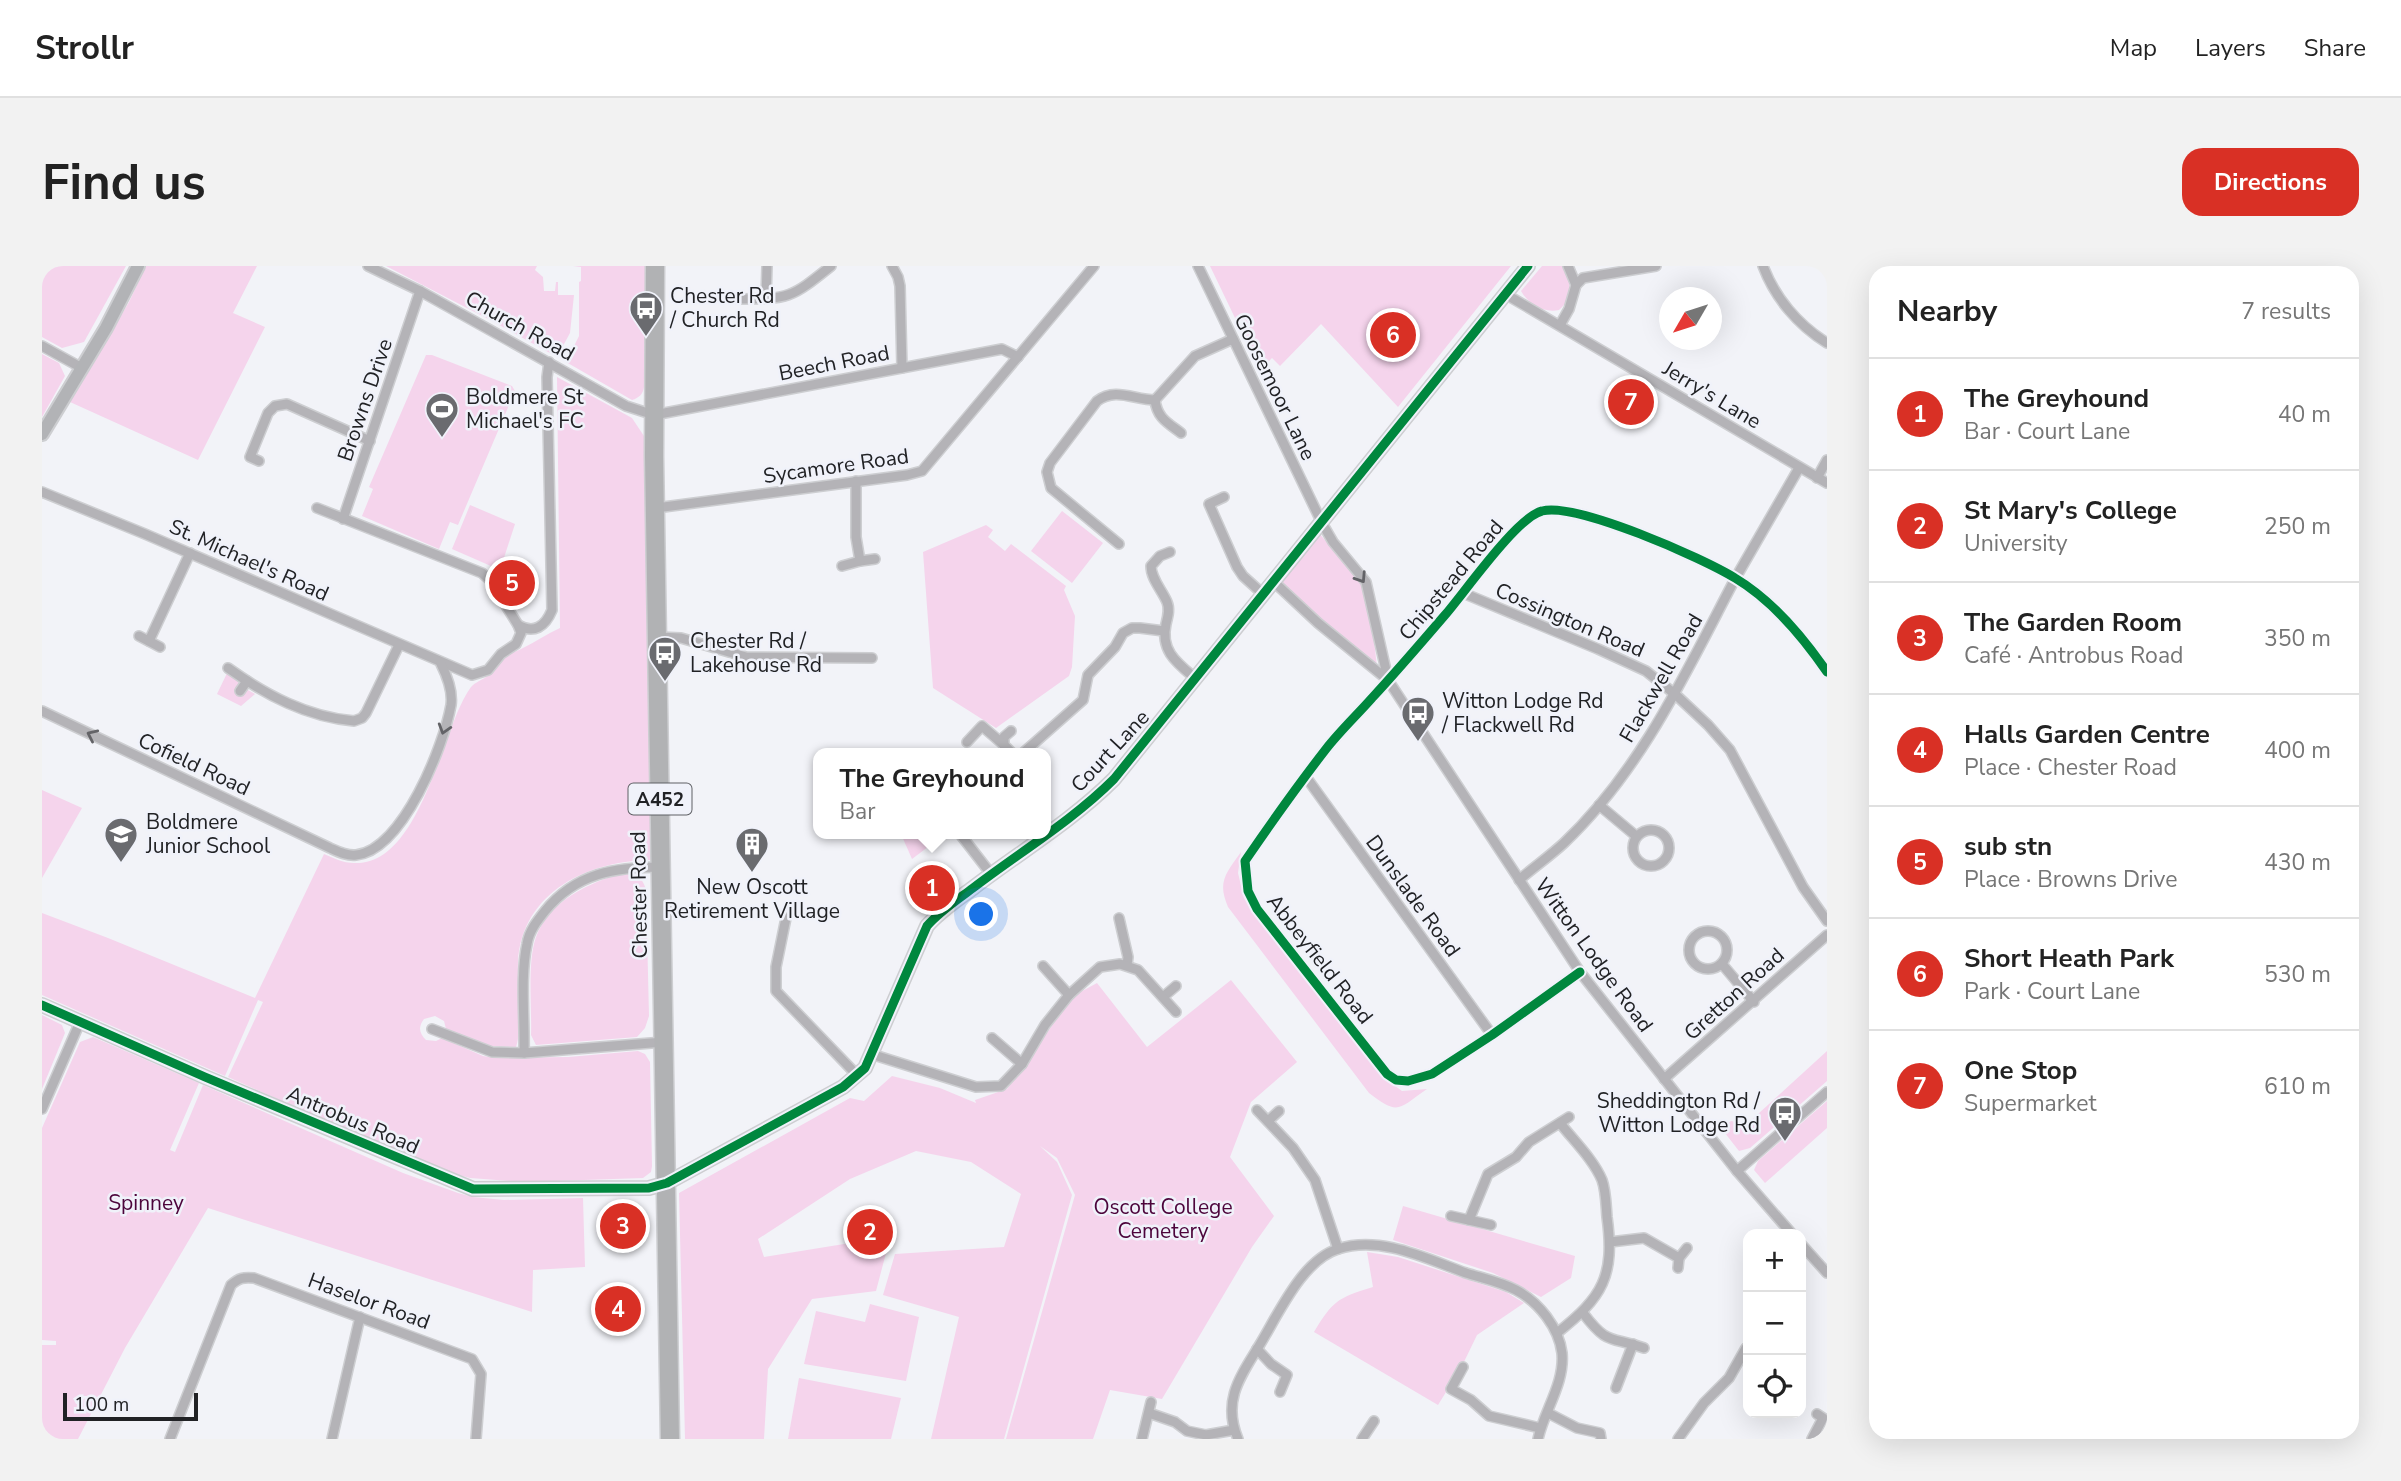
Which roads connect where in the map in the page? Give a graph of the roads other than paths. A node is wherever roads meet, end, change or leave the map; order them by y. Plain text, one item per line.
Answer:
1 (138, 266) edge
2 (368, 266) edge
3 (655, 266) edge
4 (767, 266) edge
5 (831, 266) edge
6 (892, 266) edge
7 (1094, 266) edge
8 (1198, 266) edge
9 (1528, 266) edge
10 (1568, 266) edge
11 (1656, 266) edge
12 (1763, 266) edge
13 (1576, 285) junction
14 (421, 291) junction
15 (1507, 295) junction
16 (738, 299) dead end
17 (766, 299) junction
18 (1559, 325) junction
19 (1233, 339) junction
20 (1827, 343) edge
21 (42, 346) edge
22 (1018, 357) junction
23 (548, 362) junction
24 (82, 368) junction
25 (902, 368) junction
26 (1155, 400) junction
27 (654, 415) junction
28 (1181, 433) dead end
29 (42, 434) edge
30 (370, 441) junction
31 (239, 453) dead end
32 (1827, 460) edge
33 (1799, 468) junction
34 (1817, 478) junction
35 (856, 481) junction
36 (1827, 483) edge
37 (42, 492) edge
38 (1224, 497) dead end
39 (317, 508) dead end
40 (656, 508) junction
41 (343, 519) junction
42 (1322, 523) junction
43 (1119, 544) dead end
44 (1170, 552) dead end
45 (190, 553) junction
46 (875, 559) dead end
47 (860, 562) junction
48 (842, 566) dead end
49 (1736, 578) junction
50 (1274, 582) junction
51 (1463, 593) junction
52 (1264, 595) junction
53 (517, 625) junction
54 (1164, 631) junction
55 (139, 636) dead end
56 (658, 637) junction
57 (149, 641) junction
58 (399, 645) junction
59 (160, 647) dead end
60 (872, 658) dead end
61 (441, 664) junction
62 (228, 668) dead end
63 (1827, 672) edge
64 (1196, 679) junction
65 (1388, 680) junction
66 (247, 681) junction
67 (240, 691) dead end
68 (1676, 695) junction
69 (42, 711) edge
70 (1011, 731) dead end
71 (967, 742) dead end
72 (1004, 744) junction
73 (1008, 748) edge
74 (1029, 748) edge
75 (1306, 777) junction
76 (1599, 805) junction
77 (1051, 830) edge
78 (1636, 836) junction
79 (964, 839) edge
80 (1039, 839) edge
81 (662, 867) junction
82 (991, 874) junction
83 (1519, 880) junction
84 (786, 918) dead end
85 (1119, 918) dead end
86 (1827, 922) edge
87 (1827, 935) edge
88 (1722, 964) junction
89 (1127, 965) junction
90 (1043, 966) dead end
91 (1580, 972) junction
92 (1176, 986) dead end
93 (1069, 995) junction
94 (1163, 997) junction
95 (1754, 1002) junction
96 (42, 1005) edge
97 (1176, 1012) dead end
98 (80, 1022) junction
99 (432, 1029) dead end
100 (1492, 1035) junction
101 (992, 1038) dead end
102 (664, 1042) junction
103 (524, 1053) junction
104 (871, 1054) junction
105 (1022, 1064) junction
106 (855, 1078) junction
107 (1664, 1079) junction
108 (1827, 1092) edge
109 (42, 1109) edge
110 (1257, 1110) dead end
111 (1279, 1111) dead end
112 (1569, 1117) dead end
113 (1268, 1121) junction
114 (1560, 1123) junction
115 (1737, 1171) junction
116 (667, 1183) junction
117 (1451, 1216) dead end
118 (1469, 1220) junction
119 (1491, 1225) dead end
120 (1788, 1229) edge
121 (1611, 1242) junction
122 (1687, 1248) dead end
123 (1338, 1249) junction
124 (1806, 1250) edge
125 (1827, 1273) edge
126 (1583, 1313) junction
127 (360, 1317) junction
128 (1557, 1333) junction
129 (1633, 1344) junction
130 (1644, 1348) dead end
131 (1257, 1349) junction
132 (1743, 1349) edge
133 (1463, 1367) dead end
134 (1616, 1388) dead end
135 (1280, 1392) dead end
136 (1151, 1402) dead end
137 (1149, 1413) junction
138 (1548, 1413) junction
139 (1823, 1418) edge
140 (1374, 1421) dead end
141 (1541, 1428) junction
142 (1236, 1434) edge
143 (1603, 1434) edge
144 (170, 1439) edge
145 (332, 1439) edge
146 (476, 1439) edge
147 (670, 1439) edge
148 (1142, 1439) edge
149 (1362, 1439) edge
150 (1538, 1439) edge
151 (1678, 1439) edge
152 (1812, 1439) edge

1 - 24 street
2 - 14 street, Church Road
3 - 27 highway, Chester Road / A452
4 - 17 street
5 - 17 street
6 - 25 street
7 - 22 street, Sycamore Road
8 - 19 street, Goosemoor Lane
9 - 15 street, Court Lane
10 - 13 street
11 - 13 street
12 - 20 street
13 - 18 street
14 - 23 street, Church Road
14 - 30 street, Browns Drive
15 - 18 street, Jerry's Lane
15 - 42 street, Court Lane
16 - 17 street
18 - 33 street, Jerry's Lane
19 - 26 street
19 - 42 street, Goosemoor Lane
21 - 24 street
22 - 25 street, Beech Road
22 - 35 street, Sycamore Road
23 - 27 street, Church Road
23 - 53 street
24 - 29 street
25 - 27 street, Beech Road
26 - 28 street
26 - 43 street
27 - 40 highway, Chester Road / A452
30 - 31 street
30 - 41 street, Browns Drive
32 - 34 street
33 - 34 street, Jerry's Lane
33 - 49 street, Flackwell Road
34 - 36 street, Jerry's Lane
35 - 40 street, Sycamore Road
35 - 47 street
37 - 45 street, St. Michael's Road
38 - 52 street
39 - 41 street
40 - 56 highway, Chester Road / A452
41 - 53 street
42 - 50 street, Court Lane
42 -> 65 street, Witton Lodge Road
44 - 54 street
45 - 57 street
45 - 58 street, St. Michael's Road
46 - 47 street
47 - 48 street
49 - 51 street, Chipstead Road
49 - 63 street, Chipstead Road
49 - 68 street, Flackwell Road
50 - 52 street, Court Lane
50 - 65 street, Witton Lodge Road
51 - 65 street, Chipstead Road
51 - 68 street, Cossington Road
52 - 64 street, Court Lane
53 - 61 street, St. Michael's Road
54 - 64 street
54 - 74 street
55 - 57 street
56 - 60 street
56 - 81 highway, Chester Road / A452
57 - 59 street
58 - 61 street, St. Michael's Road
58 - 66 street
61 -> 69 street, Cofield Road
62 - 66 street
64 - 77 street, Court Lane
65 - 75 street, Abbeyfield Road
65 - 83 street, Witton Lodge Road
66 - 67 street
68 - 76 street, Flackwell Road
68 - 86 street, Cossington Road
70 - 72 street
71 - 72 street
72 - 73 street
75 - 100 street, Dunslade Road
75 - 100 street, Abbeyfield Road
76 - 78 street
76 - 83 street, Flackwell Road
78 - 78 street
79 - 82 street
80 - 82 street, Court Lane
81 - 102 highway, Chester Road / A452
81 - 103 street
82 - 104 street, Court Lane
83 - 91 street, Witton Lodge Road
84 - 106 street
85 - 89 street
87 - 95 street, Gretton Road
88 - 88 street
88 - 95 street
89 - 93 street
89 - 94 street
90 - 93 street
91 - 100 street, Abbeyfield Road
91 - 107 street, Witton Lodge Road
92 - 94 street
93 - 105 street
94 - 97 street
95 - 107 street, Gretton Road
96 - 98 street, Antrobus Road
98 - 109 street
98 - 116 street, Antrobus Road
99 - 103 street
101 - 105 street
102 - 103 street
102 - 116 highway, Chester Road / A452
104 - 105 street
104 - 106 street, Court Lane
106 - 116 street, Court Lane
107 - 115 street, Witton Lodge Road
108 - 115 street
110 - 113 street
111 - 113 street
112 - 114 street
113 - 123 street
114 - 118 street
114 - 121 street
115 - 120 street, Witton Lodge Road
116 - 147 highway, Chester Road / A452
117 - 118 street
118 - 119 street
121 - 122 street
121 - 126 street
123 - 128 street
123 - 131 street
124 - 125 street
126 - 128 street
126 - 129 street
127 - 144 street, Haselor Road
127 - 145 street
127 - 146 street, Haselor Road
128 - 138 street
129 - 130 street
129 - 134 street
131 - 135 street
131 - 142 street
132 - 151 street
133 - 141 street
136 - 137 street
137 - 142 street
137 - 148 street
138 - 141 street
138 - 143 street
139 - 152 street
140 - 149 street
141 - 150 street

